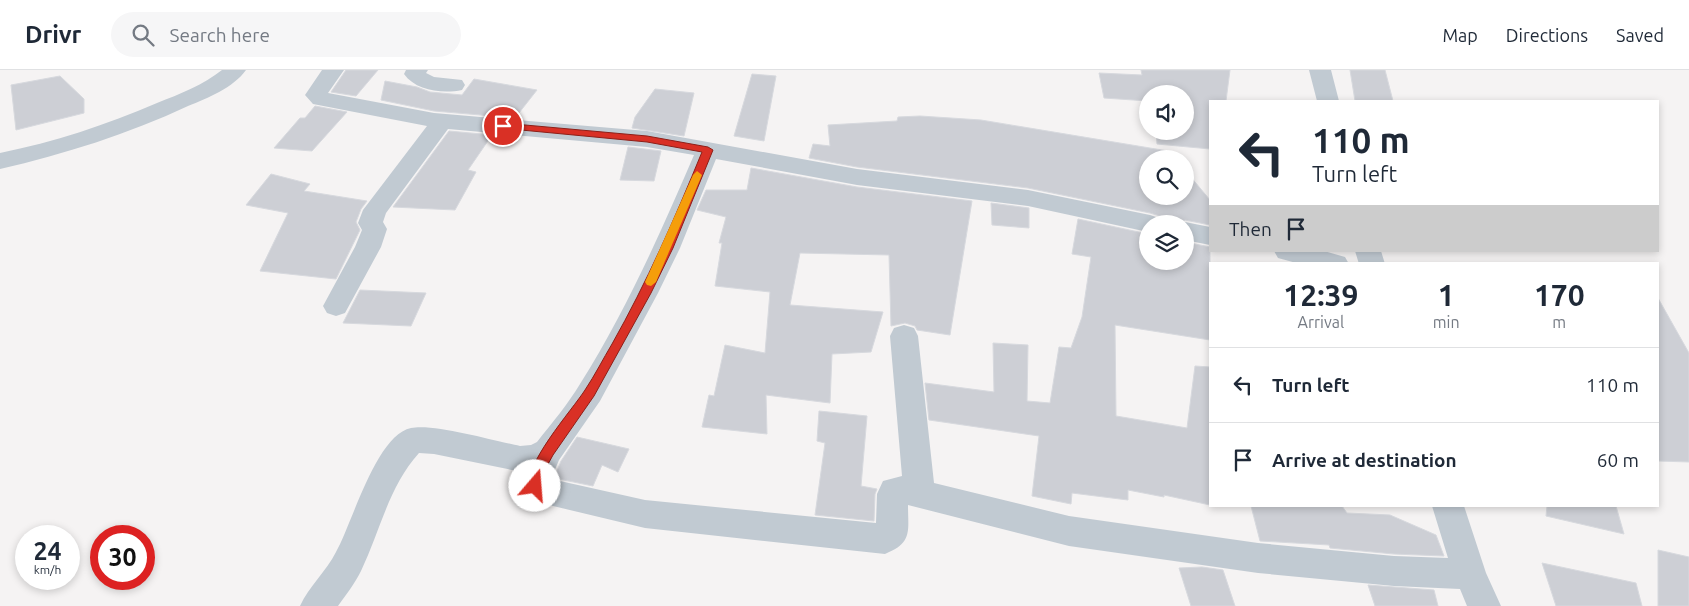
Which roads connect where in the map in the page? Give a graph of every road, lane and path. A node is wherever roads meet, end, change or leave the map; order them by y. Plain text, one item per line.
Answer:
1 (235, 70) edge
2 (333, 70) edge
3 (417, 70) edge
4 (1320, 70) edge
5 (454, 85) dead end
6 (1328, 100) edge
7 (443, 120) junction
8 (708, 150) junction
9 (0, 161) edge
10 (1139, 222) edge
11 (1194, 233) edge
12 (1209, 236) edge
13 (1291, 252) edge
14 (1328, 262) edge
15 (336, 306) dead end
16 (904, 336) dead end
17 (548, 451) junction
18 (919, 492) junction
19 (1448, 507) edge
20 (1470, 574) junction
21 (317, 606) edge
22 (1484, 606) edge

1 - 9 street
2 - 7 street
3 - 5 street
4 - 6 street
7 - 8 street
7 - 15 street
8 - 10 street
8 - 17 street
11 - 12 street
13 - 14 street
16 - 18 street
17 - 18 street
17 - 21 street
18 - 20 street
19 - 20 street
20 - 22 street

